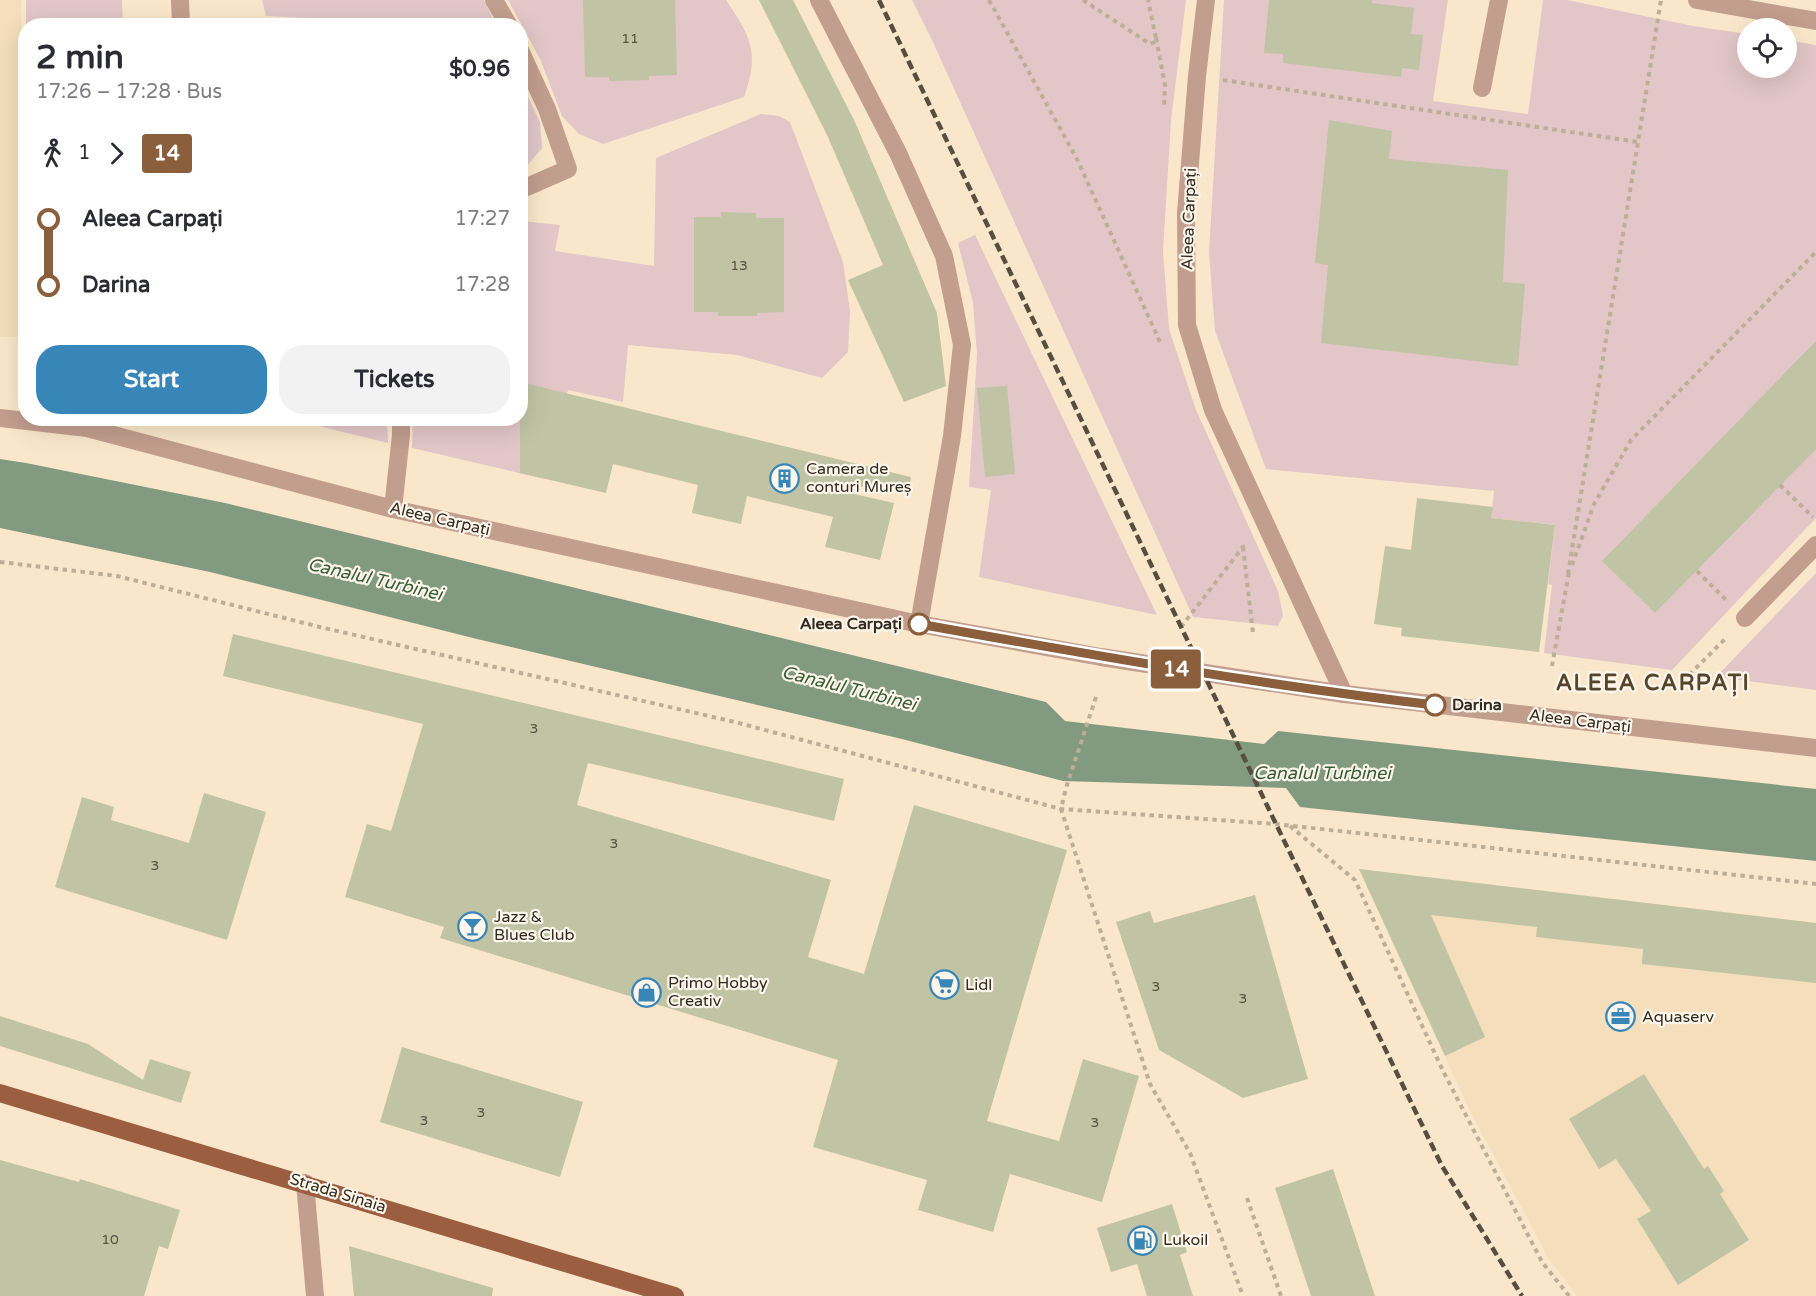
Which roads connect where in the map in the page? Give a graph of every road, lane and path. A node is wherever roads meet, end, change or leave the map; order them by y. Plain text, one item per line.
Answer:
1 (180, 0) edge
2 (495, 0) edge
3 (819, 0) edge
4 (989, 0) edge
5 (1083, 0) edge
6 (1148, 0) edge
7 (1206, 0) edge
8 (1499, 0) edge
9 (1661, 0) edge
10 (1697, 0) edge
11 (181, 18) edge
12 (505, 18) edge
13 (1816, 21) edge
14 (528, 67) edge
15 (1197, 76) junction
16 (1482, 88) dead end
17 (1638, 142) junction
18 (528, 186) edge
19 (1816, 252) edge
20 (1161, 345) dead end
21 (0, 418) edge
22 (18, 420) edge
23 (70, 426) edge
24 (401, 426) edge
25 (1780, 485) dead end
26 (393, 509) junction
27 (1816, 520) edge
28 (1239, 536) dead end
29 (1816, 545) edge
30 (1243, 547) junction
31 (0, 562) edge
32 (1697, 571) dead end
33 (1568, 574) junction
34 (1745, 618) junction
35 (919, 624) junction
36 (1181, 627) dead end
37 (1253, 633) dead end
38 (1552, 666) dead end
39 (1683, 681) dead end
40 (1344, 694) junction
41 (1096, 697) dead end
42 (1816, 748) edge
43 (1061, 809) junction
44 (1290, 826) junction
45 (1816, 884) edge
46 (0, 1093) edge
47 (305, 1184) junction
48 (1247, 1198) dead end
49 (315, 1296) edge
50 (675, 1296) edge
51 (1243, 1296) edge
52 (1281, 1296) edge
53 (1569, 1296) edge

1 - 11 street
2 - 12 street
3 - 35 street
4 - 20 path
5 - 6 path
7 - 15 street, Aleea Carpați
8 - 16 street
9 - 17 path
10 - 13 street
14 - 18 street
15 - 17 path
15 - 40 street, Aleea Carpați
17 - 33 path
19 - 33 path
21 - 22 street, Aleea Carpați
23 - 26 street, Aleea Carpați
24 - 26 street
25 - 27 path
26 - 35 street, Aleea Carpați
28 - 30 path
29 - 34 street
30 - 36 path
30 - 37 path
31 - 43 path
32 - 34 path
33 - 38 path
34 - 39 path
35 - 40 street, Aleea Carpați
40 - 42 street, Aleea Carpați
41 - 43 path
43 - 44 path
43 - 51 path
44 - 45 path
44 - 53 path
46 - 47 main road, Strada Sinaia
47 - 49 street
47 - 50 main road, Strada Sinaia
48 - 52 path

